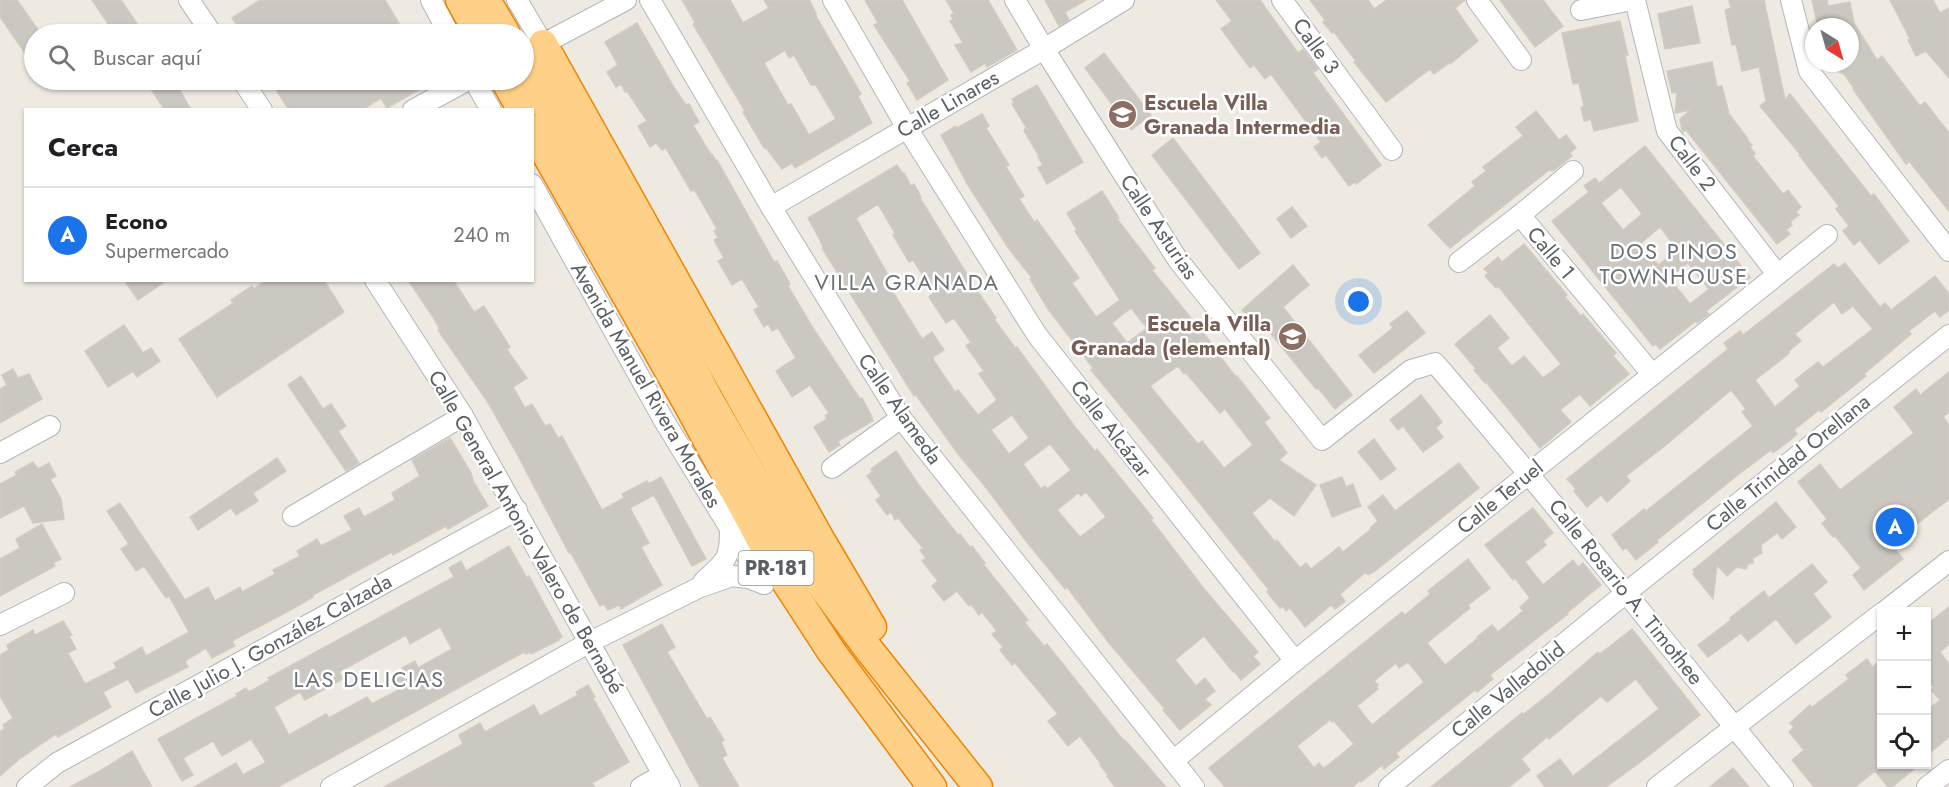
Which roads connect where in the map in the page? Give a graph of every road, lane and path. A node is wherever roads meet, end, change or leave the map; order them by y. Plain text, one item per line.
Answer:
1 (189, 0) edge
2 (430, 0) edge
3 (460, 0) edge
4 (486, 0) edge
5 (517, 0) edge
6 (626, 0) edge
7 (650, 0) edge
8 (833, 0) edge
9 (1015, 0) edge
10 (1124, 0) edge
11 (1282, 0) edge
12 (1477, 0) edge
13 (1634, 0) edge
14 (1791, 0) edge
15 (1581, 10) dead end
16 (205, 24) edge
17 (443, 24) edge
18 (473, 24) edge
19 (500, 24) edge
20 (531, 24) edge
21 (534, 29) edge
22 (543, 44) junction
23 (1044, 49) junction
24 (1521, 60) dead end
25 (534, 86) edge
26 (249, 90) edge
27 (450, 90) edge
28 (480, 90) edge
29 (511, 90) edge
30 (261, 108) edge
31 (417, 108) edge
32 (490, 108) edge
33 (521, 108) edge
34 (907, 128) junction
35 (534, 132) edge
36 (1392, 150) dead end
37 (1572, 171) dead end
38 (534, 188) edge
39 (771, 207) junction
40 (1520, 215) junction
41 (1827, 235) dead end
42 (1949, 251) edge
43 (1459, 261) dead end
44 (1777, 274) junction
45 (376, 282) edge
46 (656, 324) junction
47 (1949, 335) edge
48 (1411, 370) joint
49 (1652, 374) junction
50 (464, 416) junction
51 (901, 418) junction
52 (50, 426) dead end
53 (0, 453) edge
54 (832, 468) dead end
55 (1530, 474) junction
56 (517, 510) junction
57 (293, 516) dead end
58 (730, 531) junction
59 (1949, 561) edge
60 (764, 584) junction
61 (699, 588) junction
62 (1627, 592) junction
63 (64, 593) dead end
64 (1889, 607) edge
65 (1877, 617) edge
66 (0, 625) edge
67 (590, 642) junction
68 (1295, 661) junction
69 (928, 725) junction
70 (1734, 727) junction
71 (1173, 761) junction
72 (1949, 770) edge
73 (666, 781) edge
74 (27, 787) edge
75 (331, 787) edge
76 (641, 787) edge
77 (923, 787) edge
78 (932, 787) edge
79 (978, 787) edge
80 (1194, 787) edge
81 (1389, 787) edge
82 (1657, 787) edge
83 (1783, 787) edge
84 (1927, 787) edge

1 - 16 street
2 - 17 street
3 - 18 highway
4 - 19 highway
5 - 20 street
6 - 22 street
7 - 39 street, Calle Alameda
8 - 34 street, Calle Alcázar
9 - 23 street, Calle Asturias
10 - 23 street, Calle Linares
11 - 36 street, Calle 3
12 - 24 street
13 - 15 street
13 - 44 street, Calle 2
14 - 42 street
21 - 22 street
22 - 69 highway
23 - 34 street, Calle Linares
23 - 48 street, Calle Asturias
25 - 46 highway, PR-181
26 - 30 street
27 - 31 street
28 - 32 street
29 - 33 highway
34 - 39 street, Calle Linares
34 - 68 street, Calle Alcázar
35 - 46 highway, PR-181
37 - 40 street
38 - 58 street, Avenida Manuel Rivera Morales
39 - 51 street, Calle Alameda
40 - 43 street
40 - 49 street, Calle 1
41 - 44 street, Calle Teruel
44 - 49 street, Calle Teruel
45 - 50 street, Calle General Antonio Valero de Bernabé
46 - 69 highway, PR-181
46 - 78 highway, PR-181
47 - 62 street, Calle Trinidad Orellana
48 - 55 street, Calle Rosario A. Timothee
49 - 55 street, Calle Teruel
50 - 56 street, Calle General Antonio Valero de Bernabé
50 - 57 street
51 - 54 street
51 - 71 street, Calle Alameda
52 - 53 street
55 - 62 street, Calle Rosario A. Timothee
55 - 68 street, Calle Teruel
56 - 67 street, Calle General Antonio Valero de Bernabé
56 - 74 street, Calle Julio J. González Calzada
58 - 60 street, Avenida Manuel Rivera Morales
58 - 61 street
59 - 64 street
60 - 61 street
60 - 77 highway
61 - 67 street
62 - 70 street, Calle Rosario A. Timothee
62 - 81 street, Calle Valladolid
63 - 66 street
65 - 70 street
67 - 73 street, Calle General Antonio Valero de Bernabé
67 - 75 street
68 - 71 street, Calle Teruel
69 - 79 highway, PR-181
70 - 82 street
70 - 83 street, Calle Rosario A. Timothee
71 - 80 street, Calle Alameda
72 - 84 street
73 - 76 street

